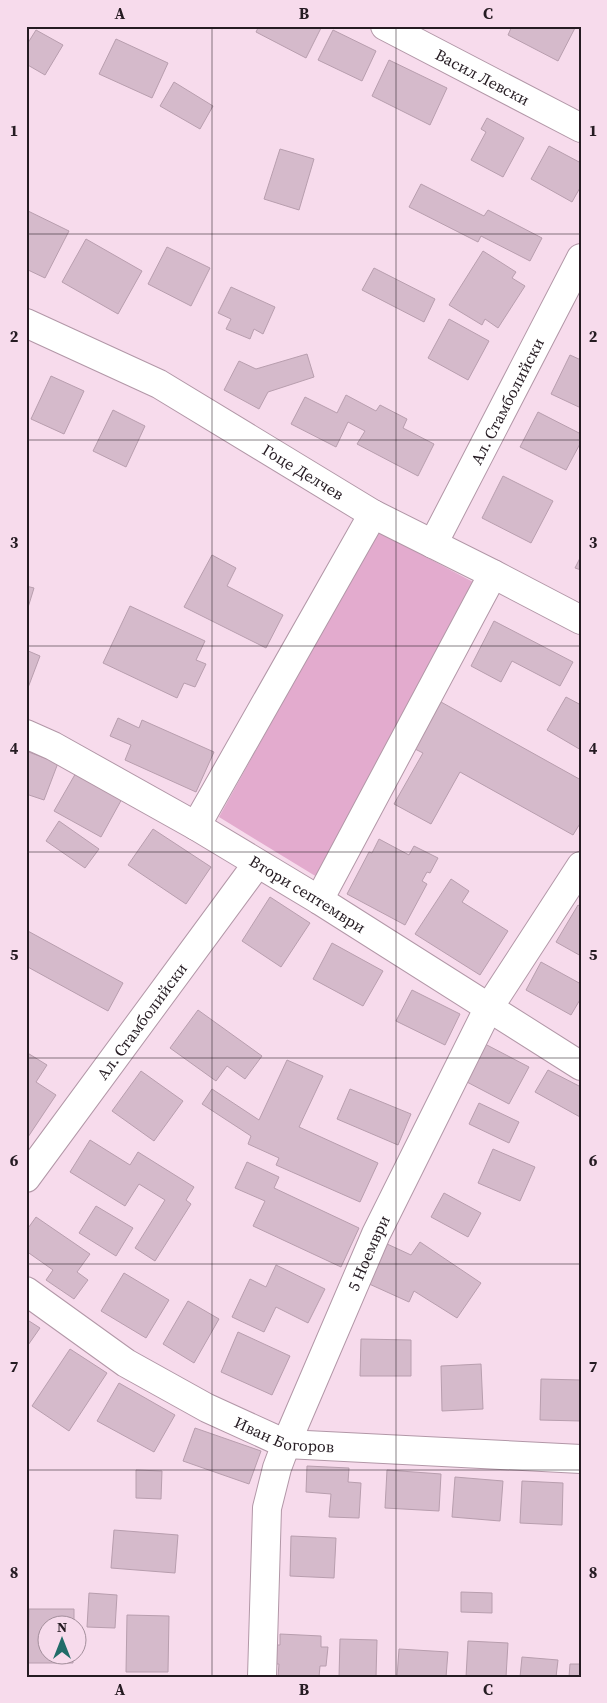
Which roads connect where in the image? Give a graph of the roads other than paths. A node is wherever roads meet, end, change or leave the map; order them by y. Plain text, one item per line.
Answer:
1 (385, 26) edge
2 (581, 128) edge
3 (581, 258) edge
4 (26, 323) edge
5 (373, 514) junction
6 (432, 544) junction
7 (493, 574) junction
8 (581, 620) edge
9 (26, 734) edge
10 (196, 826) junction
11 (257, 864) junction
12 (581, 866) edge
13 (319, 900) junction
14 (488, 1009) junction
15 (581, 1066) edge
16 (26, 1178) edge
17 (26, 1291) edge
18 (286, 1444) junction
19 (581, 1459) edge
20 (262, 1677) edge

1 - 2 street, Васил Левски
3 - 6 street, Ал. Стамболийски
4 - 5 street, Гоце Делчев
5 - 6 street, Гоце Делчев
5 - 10 street
6 - 7 street, Гоце Делчев
7 - 8 street, Гоце Делчев
7 - 13 street
9 - 10 street, Втори септември
10 - 11 street, Втори септември
11 - 13 street, Втори септември
11 - 16 street, Ал. Стамболийски
12 - 14 street, 5 Ноември
13 - 14 street, Втори септември
14 - 15 street, Втори септември
14 - 18 street, 5 Ноември
17 - 18 street, Иван Богоров
18 - 19 street, Иван Богоров
18 - 20 street, 5 Ноември

